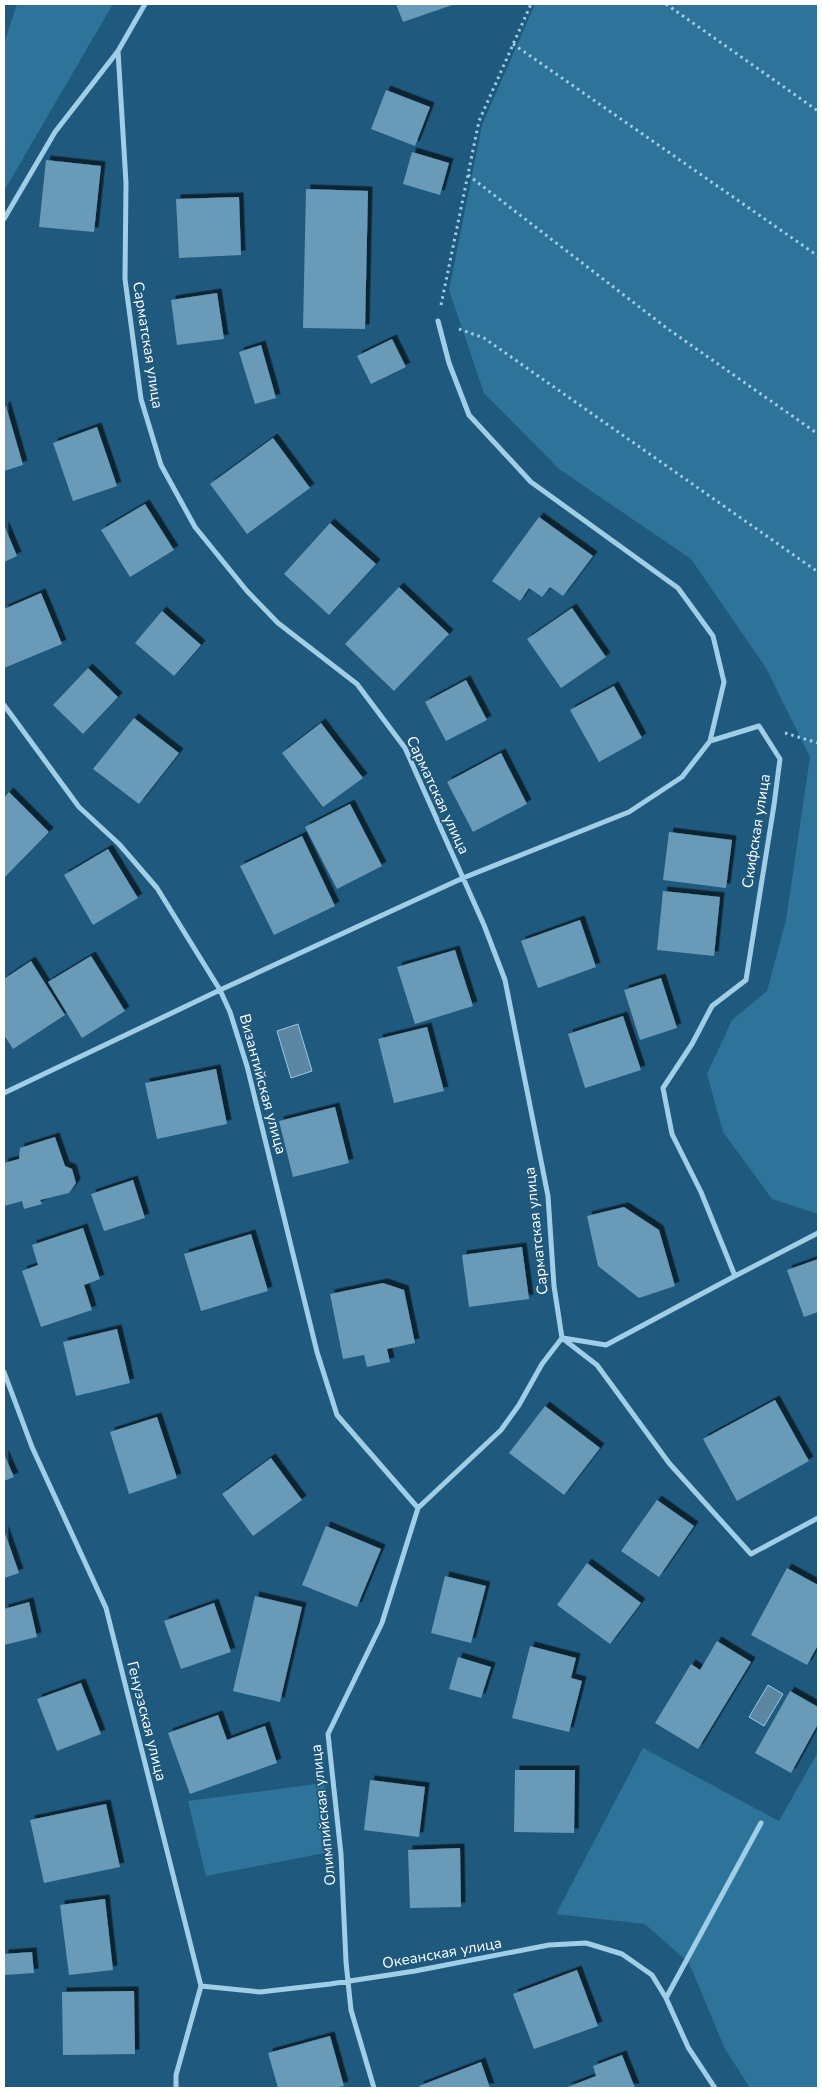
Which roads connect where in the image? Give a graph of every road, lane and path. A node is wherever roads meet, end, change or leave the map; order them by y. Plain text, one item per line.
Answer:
1 (145, 4) edge
2 (531, 4) edge
3 (666, 4) edge
4 (513, 44) junction
5 (118, 51) junction
6 (818, 111) edge
7 (468, 175) junction
8 (4, 220) edge
9 (818, 256) edge
10 (438, 321) junction
11 (818, 434) edge
12 (818, 572) edge
13 (4, 705) edge
14 (710, 741) junction
15 (463, 878) junction
16 (220, 990) junction
17 (4, 1092) edge
18 (818, 1233) edge
19 (735, 1276) junction
20 (562, 1338) junction
21 (4, 1372) edge
22 (418, 1508) junction
23 (818, 1518) edge
24 (761, 1823) dead end
25 (348, 1982) junction
26 (201, 1986) junction
27 (666, 1998) junction
28 (176, 2088) edge
29 (374, 2088) edge
30 (715, 2088) edge

1 - 5 street
2 - 4 path
3 - 6 path
4 - 7 path
4 - 9 path
5 - 8 street
5 - 15 street, Сарматская улица
7 - 10 path
7 - 11 path
10 - 12 path
10 - 14 street
13 - 16 street, Византийская улица
14 - 15 street
14 - 19 street, Скифская улица
15 - 16 street
15 - 20 street, Сарматская улица
16 - 17 street
16 - 22 street, Византийская улица
18 - 19 street
19 - 20 street
20 - 22 street, Олимпийская улица
20 - 23 street
21 - 26 street, Генуэзская улица
22 - 25 street, Олимпийская улица
24 - 27 street
25 - 26 street, Океанская улица
25 - 27 street, Океанская улица
25 - 29 street, Олимпийская улица
26 - 28 street, Генуэзская улица
27 - 30 street, Океанская улица

